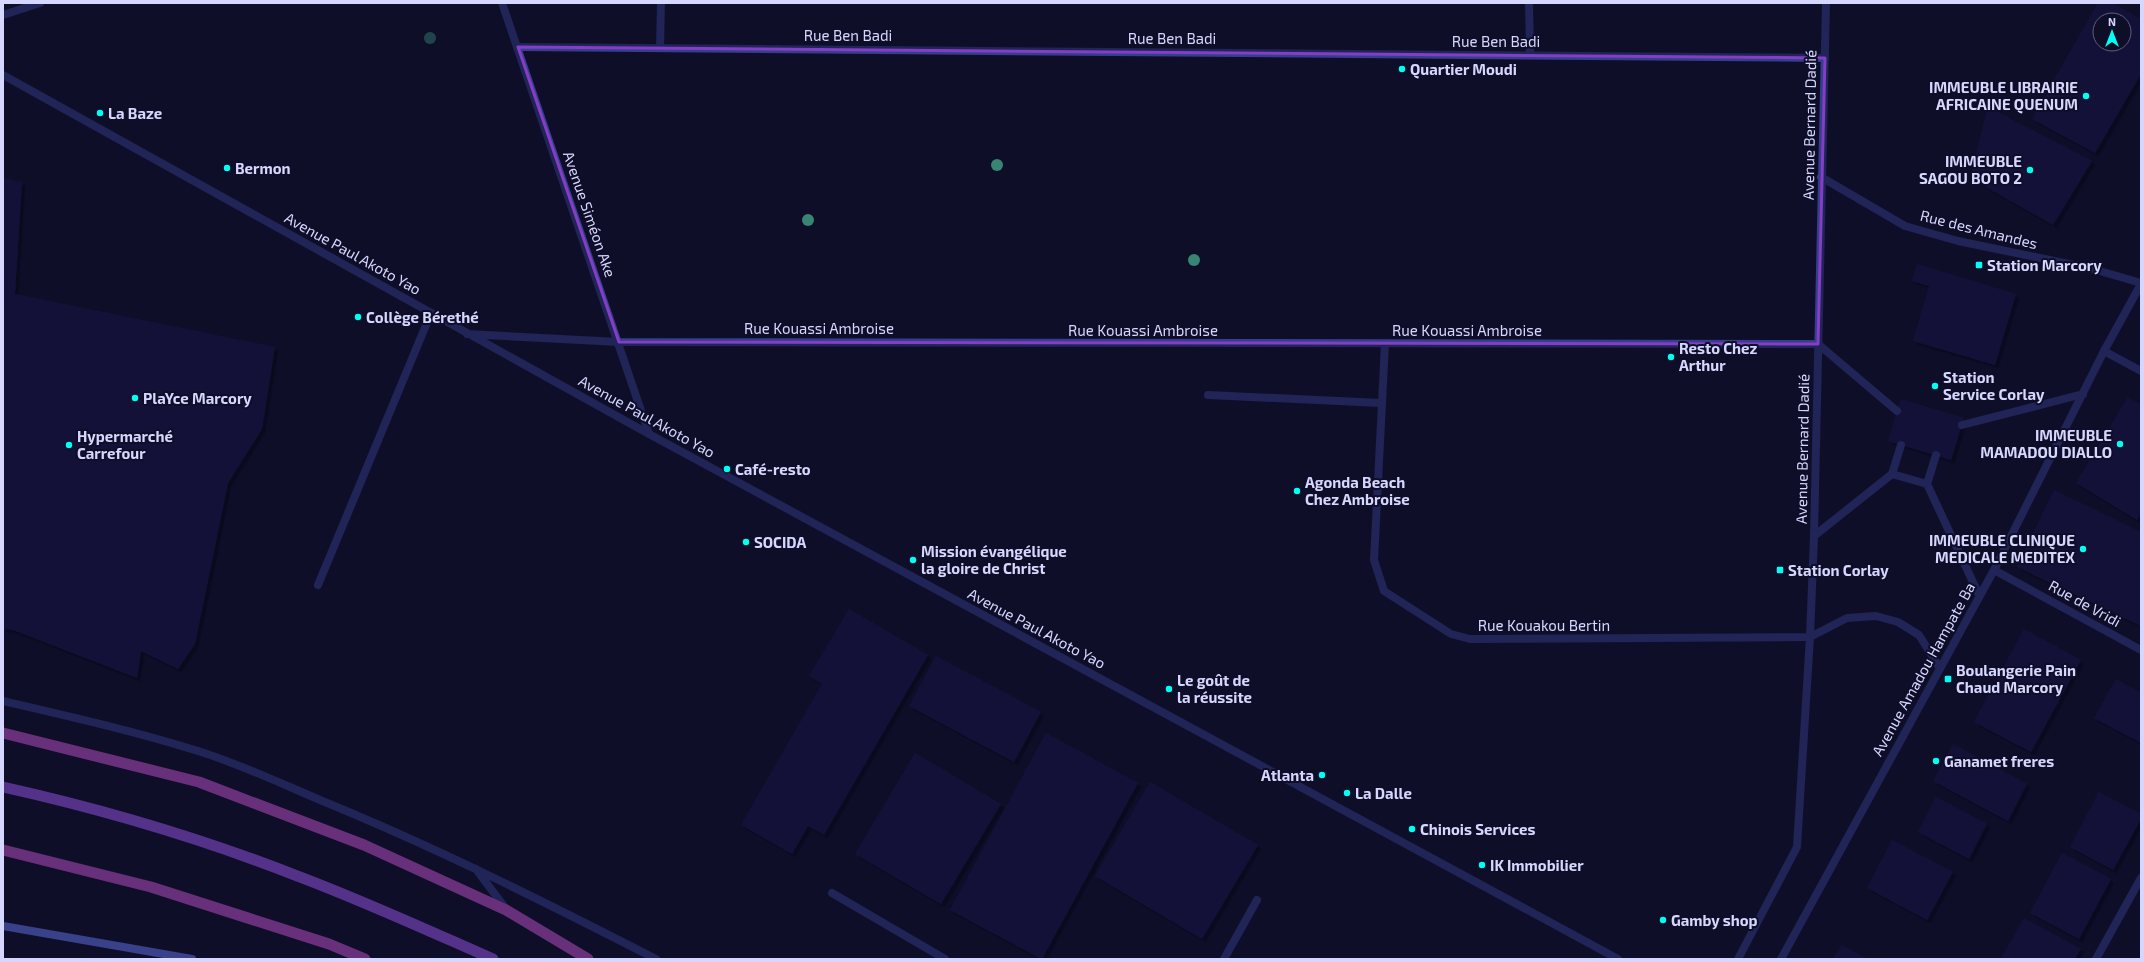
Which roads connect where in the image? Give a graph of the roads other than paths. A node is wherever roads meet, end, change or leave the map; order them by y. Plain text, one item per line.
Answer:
1 (40, 3) edge
2 (502, 3) edge
3 (661, 3) edge
4 (1529, 3) edge
5 (1826, 3) edge
6 (3, 15) edge
7 (518, 47) junction
8 (660, 48) junction
9 (1530, 55) junction
10 (1825, 58) junction
11 (3, 75) edge
12 (1822, 177) junction
13 (2141, 283) edge
14 (431, 313) junction
15 (467, 334) junction
16 (619, 342) junction
17 (1385, 344) junction
18 (1818, 344) junction
19 (2104, 351) junction
20 (2141, 371) edge
21 (2083, 394) junction
22 (1208, 395) dead end
23 (1381, 403) junction
24 (1897, 411) dead end
25 (1962, 425) dead end
26 (650, 434) junction
27 (1901, 445) dead end
28 (1936, 456) dead end
29 (1892, 474) junction
30 (1927, 484) junction
31 (1814, 536) junction
32 (1994, 570) junction
33 (318, 586) dead end
34 (1979, 596) junction
35 (1810, 637) junction
36 (2141, 650) edge
37 (1940, 668) junction
38 (3, 701) edge
39 (3, 733) edge
40 (3, 787) edge
41 (3, 850) edge
42 (475, 868) junction
43 (2141, 878) edge
44 (832, 893) dead end
45 (1257, 900) dead end
46 (506, 910) junction
47 (3, 926) edge
48 (192, 959) edge
49 (365, 959) edge
50 (493, 959) edge
51 (588, 959) edge
52 (656, 959) edge
53 (945, 959) edge
54 (1224, 959) edge
55 (1618, 959) edge
56 (1738, 959) edge
57 (1781, 959) edge
58 (2096, 959) edge

1 - 6 street
2 - 7 street, Avenue Siméon Ake
3 - 8 street
4 - 9 street
5 - 10 street, Avenue Bernard Dadié
7 - 8 street, Rue Ben Badi
7 - 16 street, Avenue Siméon Ake
8 - 9 street, Rue Ben Badi
9 - 10 street, Rue Ben Badi
10 - 12 street, Avenue Bernard Dadié
11 - 14 street, Avenue Paul Akoto Yao
12 - 13 street, Rue des Amandes
12 - 18 street, Avenue Bernard Dadié
13 - 19 street, Avenue Amadou Hampate Ba
14 - 15 street, Avenue Paul Akoto Yao
14 - 33 street
15 - 16 street, Rue Kouassi Ambroise
15 - 26 street, Avenue Paul Akoto Yao
16 - 17 street, Rue Kouassi Ambroise
16 - 26 street, Avenue Siméon Ake
17 - 18 street, Rue Kouassi Ambroise
17 - 23 street, Rue Kouakou Bertin
18 - 24 street
18 - 31 street, Avenue Bernard Dadié
19 - 20 street
19 - 21 street, Avenue Amadou Hampate Ba
21 - 25 street
21 - 32 street, Avenue Amadou Hampate Ba
22 - 23 street
23 - 35 street, Rue Kouakou Bertin
26 - 55 street, Avenue Paul Akoto Yao
27 - 29 street
28 - 30 street
29 - 30 street
29 - 31 street
30 - 34 street
31 - 35 street, Avenue Bernard Dadié
32 - 34 street, Avenue Amadou Hampate Ba
32 - 36 street, Rue de Vridi
34 - 37 street, Avenue Amadou Hampate Ba
35 - 37 street, Rue Kouakou Bertin
35 - 56 street, Avenue Bernard Dadié
37 - 57 street, Avenue Amadou Hampate Ba
38 - 42 street
39 - 46 highway
40 - 50 main road
41 - 49 highway
42 - 46 street
42 - 52 street
43 - 58 street
44 - 53 street
45 - 54 street
46 - 51 highway
47 - 48 main road

